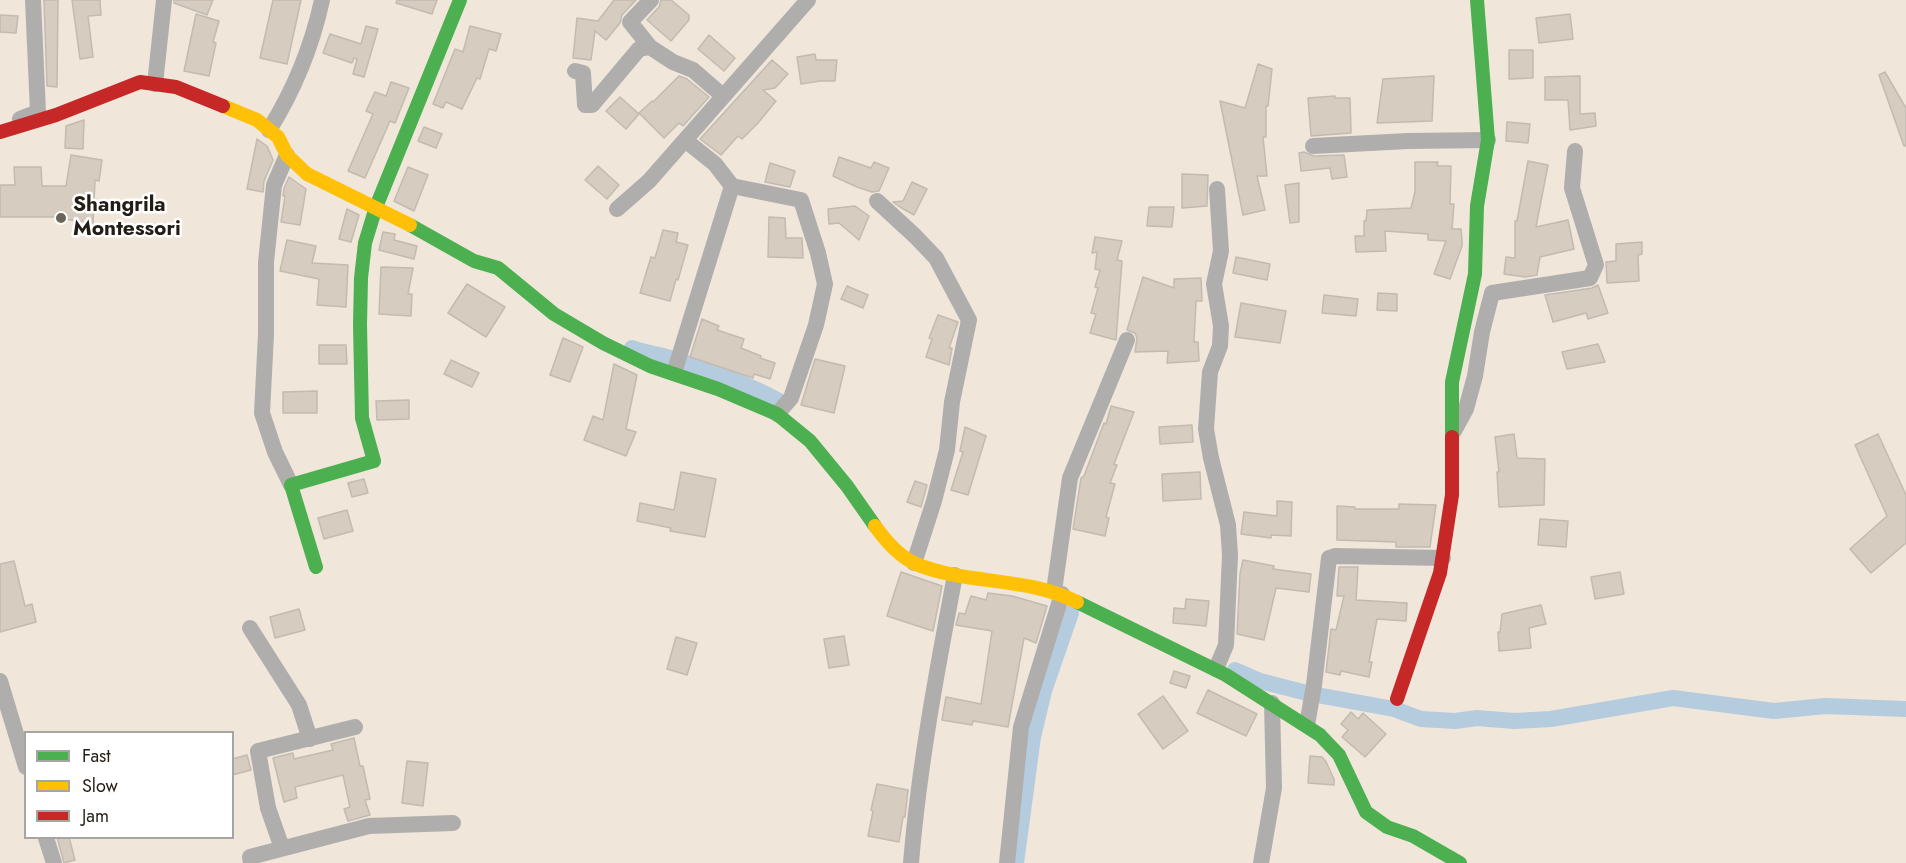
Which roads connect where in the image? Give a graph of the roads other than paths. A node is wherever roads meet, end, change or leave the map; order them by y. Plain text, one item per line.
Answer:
1 (33, 0) edge
2 (164, 0) edge
3 (321, 0) edge
4 (460, 0) edge
5 (651, 0) edge
6 (808, 0) edge
7 (1477, 0) edge
8 (650, 47) junction
9 (575, 71) dead end
10 (154, 84) junction
11 (723, 96) junction
12 (0, 126) edge
13 (269, 130) junction
14 (0, 132) edge
15 (685, 140) junction
16 (1488, 140) junction
17 (1313, 146) dead end
18 (1575, 151) dead end
19 (286, 155) junction
20 (732, 186) junction
21 (1217, 189) dead end
22 (877, 201) dead end
23 (376, 207) junction
24 (617, 209) dead end
25 (1127, 340) dead end
26 (677, 366) junction
27 (777, 414) junction
28 (1452, 435) junction
29 (291, 485) junction
30 (1443, 558) junction
31 (914, 563) junction
32 (316, 567) dead end
33 (955, 574) junction
34 (1056, 592) junction
35 (250, 628) dead end
36 (1215, 669) junction
37 (0, 681) edge
38 (1397, 699) dead end
39 (1272, 703) junction
40 (1306, 726) junction
41 (355, 727) dead end
42 (310, 739) junction
43 (24, 760) edge
44 (453, 823) dead end
45 (47, 839) edge
46 (282, 848) junction
47 (54, 863) edge
48 (251, 863) edge
49 (911, 863) edge
50 (1007, 863) edge
51 (1261, 863) edge
52 (1460, 863) edge

1 - 12 street
2 - 10 street
3 - 13 street
4 - 23 street
5 - 8 street
6 - 11 street
7 - 16 street
8 - 9 street
8 - 11 street
10 - 13 street
10 - 14 street
11 - 15 street
13 - 19 street
15 - 20 street
15 - 24 street
16 - 17 street
16 - 28 street
18 - 28 street
19 - 23 street
19 - 29 street
20 - 26 street
20 - 27 street
21 - 36 street
22 - 31 street
23 - 26 street
23 - 29 street
25 - 34 street
26 - 27 street
27 - 31 street
28 - 30 street
29 - 32 street
30 - 38 street
30 - 40 street
31 - 33 street
33 - 34 street
33 - 49 street
34 - 36 street
34 - 50 street
35 - 42 street
36 - 39 street
37 - 43 street
39 - 40 street
39 - 51 street
40 - 52 street
41 - 42 street
42 - 46 street
44 - 46 street
45 - 47 street
46 - 48 street

